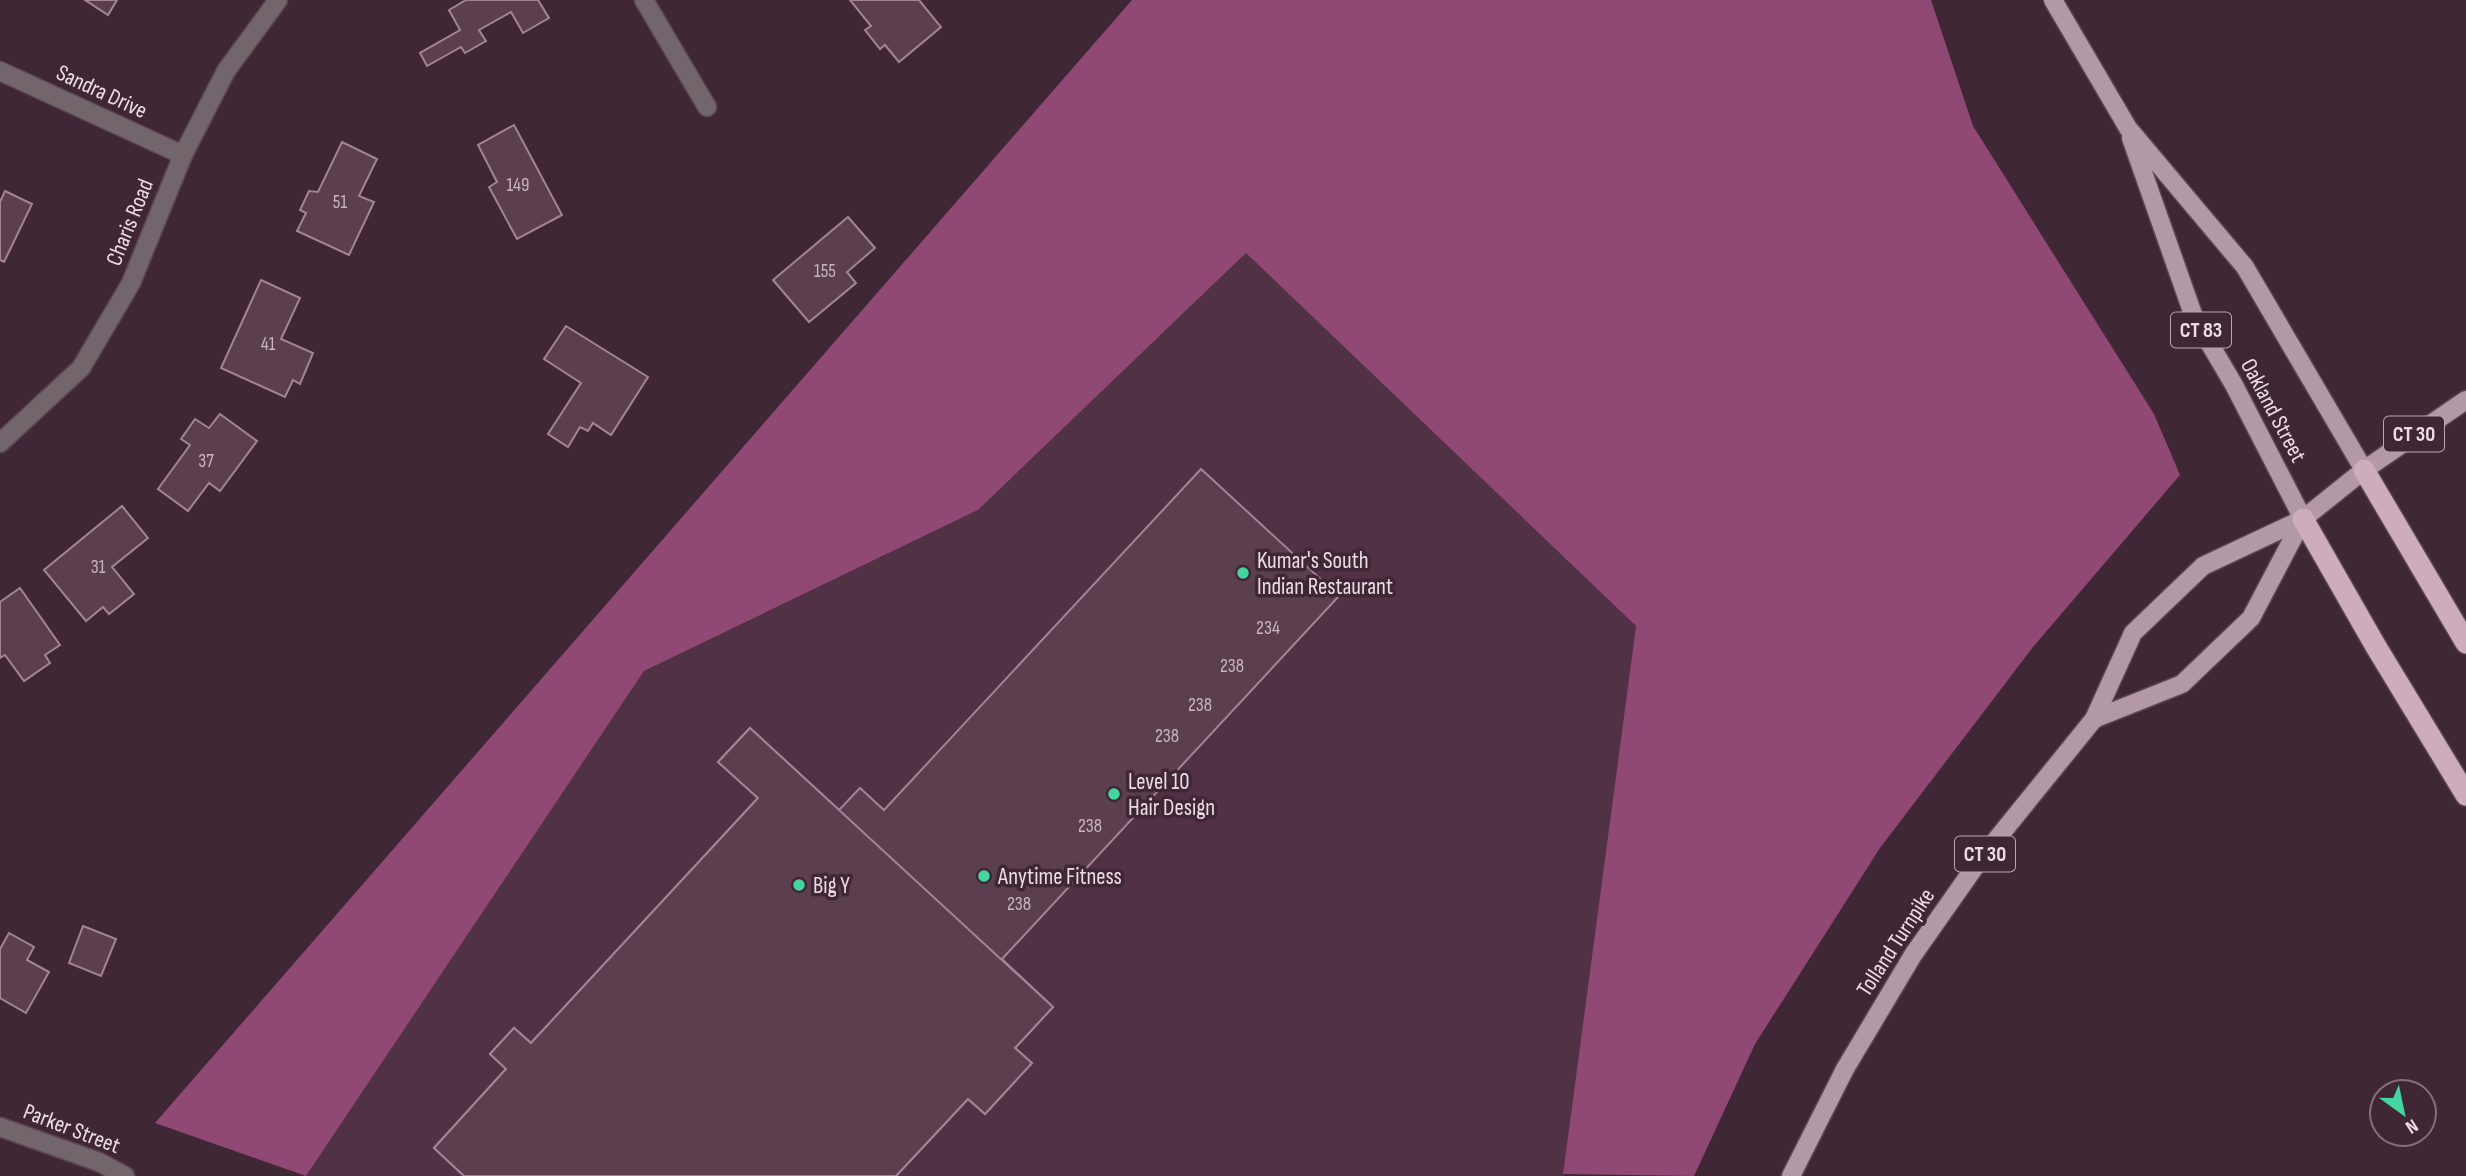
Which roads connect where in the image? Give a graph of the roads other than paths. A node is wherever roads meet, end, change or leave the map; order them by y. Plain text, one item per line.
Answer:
1 (278, 0) edge
2 (644, 0) edge
3 (2053, 0) edge
4 (0, 71) edge
5 (707, 107) dead end
6 (2128, 128) junction
7 (183, 155) junction
8 (2466, 400) edge
9 (0, 443) edge
10 (2364, 470) junction
11 (2304, 519) junction
12 (2466, 643) edge
13 (2094, 719) junction
14 (2466, 795) edge
15 (0, 1127) edge
16 (125, 1176) edge
17 (1791, 1176) edge

1 - 7 street, Charis Road
2 - 5 street
3 - 6 main road, Oakland Street / CT 83
4 - 7 street, Sandra Drive
6 - 10 main road, Oakland Street / CT 83
6 - 11 main road, Oakland Street / CT 83
7 - 9 street, Charis Road
8 - 10 main road, Tolland Turnpike / CT 30
10 - 11 main road, Tolland Turnpike / CT 30
10 - 12 highway
11 - 13 main road, Tolland Turnpike / CT 30
11 - 13 main road, Tolland Turnpike / CT 30
11 - 14 highway
13 - 17 main road, Tolland Turnpike / CT 30
15 - 16 street, Parker Street

